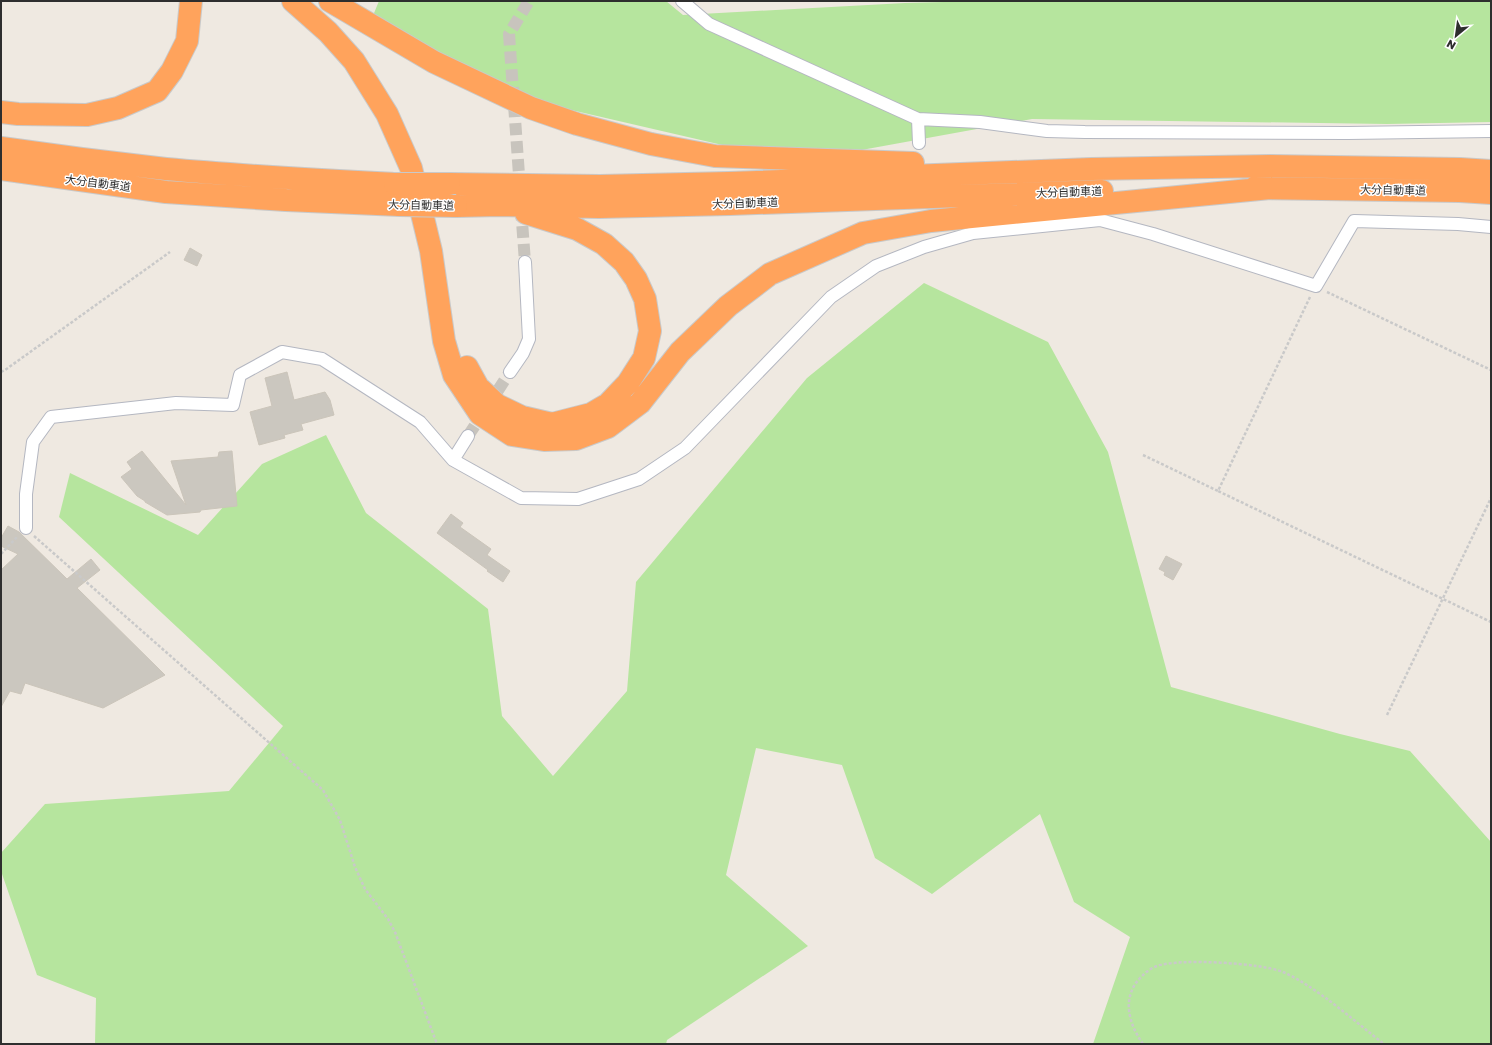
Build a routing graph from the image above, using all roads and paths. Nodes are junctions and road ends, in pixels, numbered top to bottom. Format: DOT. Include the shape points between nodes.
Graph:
graph roads {
  1 [pos="191,1"];
  2 [pos="293,1"];
  3 [pos="316,1"];
  4 [pos="330,1"];
  5 [pos="682,1"];
  6 [pos="1,112"];
  7 [pos="918,119"];
  8 [pos="1491,131"];
  9 [pos="919,143"];
  10 [pos="1,148"];
  11 [pos="1092,169"];
  12 [pos="1,170"];
  13 [pos="1491,171"];
  14 [pos="1270,188"];
  15 [pos="1491,193"];
  16 [pos="500,205"];
  17 [pos="1491,227"];
  18 [pos="923,234"];
  19 [pos="924,247"];
  20 [pos="170,252"];
  21 [pos="525,262"];
  22 [pos="1316,286"];
  23 [pos="1491,370"];
  24 [pos="1,372"];
  25 [pos="510,372"];
  26 [pos="468,436"];
  27 [pos="1143,455"];
  28 [pos="453,460"];
  29 [pos="1218,491"];
  30 [pos="1491,498"];
  31 [pos="26,528"];
  32 [pos="1,554"];
  33 [pos="1443,599"];
  34 [pos="1491,622"];
  35 [pos="1387,715"];
  36 [pos="437,1044"];
  37 [pos="1143,1044"];
  38 [pos="1384,1044"];
  1 -- 6 [label="highway" via="187,41 172,71 157,91 118,108 88,115"];
  2 -- 14 [label="highway" via="328,32 354,61 387,114 410,168 431,251 444,341 454,375 480,414 512,435 544,440 576,439 608,426 640,403 680,352 728,306 770,274 863,233 931,221"];
  3 -- 16 [label="highway" via="358,47 398,109 415,143 447,285 451,320 465,363 478,387 497,405 537,421 552,424 590,414 608,404 628,383 644,358 650,331 645,299 624,262 604,244 577,229"];
  4 -- 11 [label="highway" via="434,62 531,108 577,124 651,144 715,156"];
  5 -- 7 [label="street" via="709,24"];
  7 -- 8 [label="street" via="1085,132"];
  7 -- 9 [label="street"];
  10 -- 11 [label="highway, 大分自動車道, bridge" via="166,169 395,184 600,186"];
  11 -- 13 [label="highway, 大分自動車道" via="1270,166"];
  12 -- 16 [label="highway, 大分自動車道, bridge" via="166,192 400,205"];
  14 -- 15 [label="highway, 大分自動車道" via="1460,190"];
  14 -- 16 [label="highway, 大分自動車道" via="1093,191 614,207"];
  17 -- 22 [label="street" via="1354,221"];
  18 -- 19 [label="street"];
  19 -- 22 [label="street" via="973,233 1100,220 1153,234"];
  19 -- 28 [label="street" via="876,266 831,297 685,448 639,479 578,500 521,498"];
  20 -- 24 [label="path"];
  21 -- 25 [label="street" via="529,338"];
  22 -- 23 [label="path"];
  22 -- 29 [label="path"];
  26 -- 28 [label="street"];
  27 -- 29 [label="path"];
  28 -- 31 [label="street" via="420,422 322,359 282,352 240,376 232,405 176,403 52,417 33,442 26,494"];
  29 -- 33 [label="path"];
  30 -- 33 [label="path"];
  31 -- 32 [label="path"];
  31 -- 36 [label="path" via="323,790 340,820 365,889 395,932"];
  33 -- 34 [label="path"];
  33 -- 35 [label="path"];
  37 -- 38 [label="path" via="1136,1034 1128,1011 1132,990 1136,981 1145,973 1155,966 1171,962 1233,963 1282,972 1330,1002"];
}
